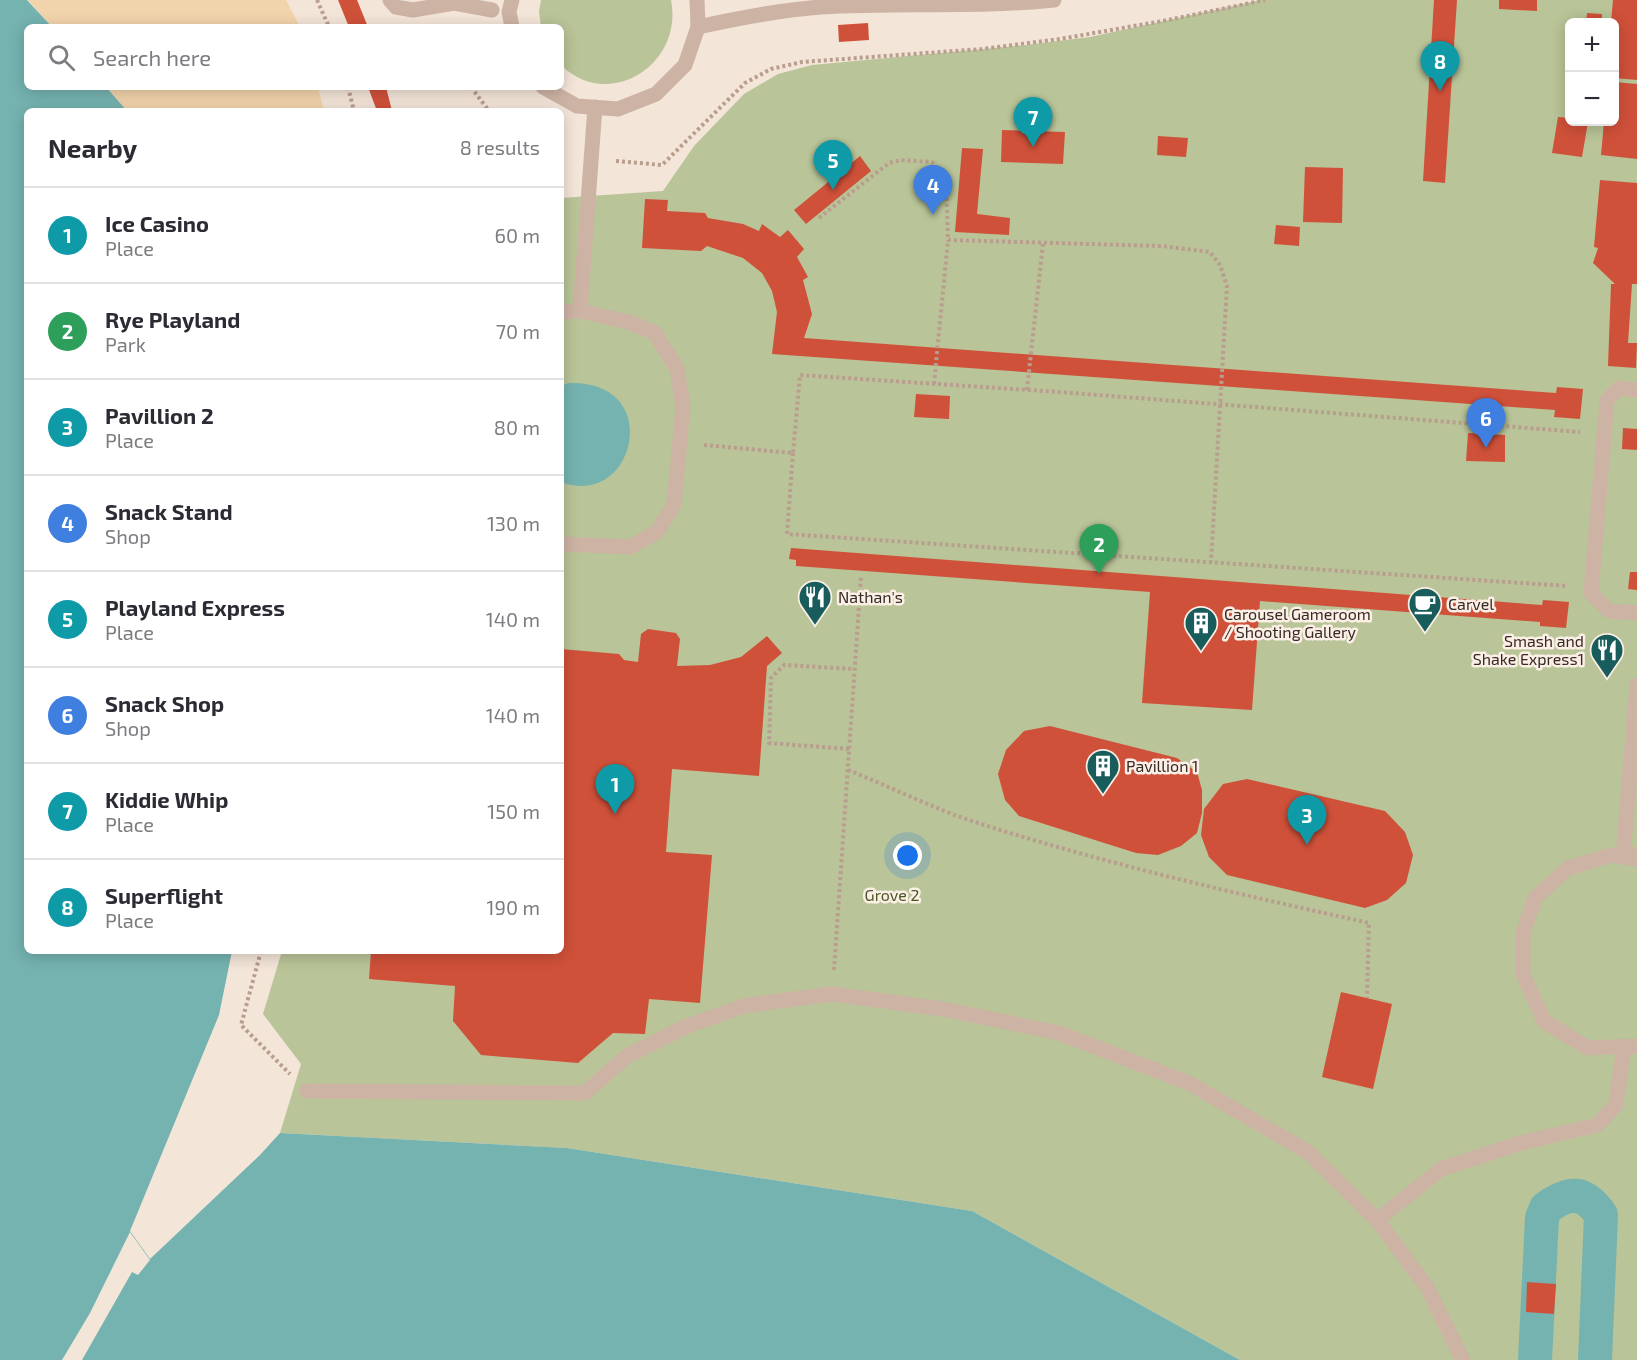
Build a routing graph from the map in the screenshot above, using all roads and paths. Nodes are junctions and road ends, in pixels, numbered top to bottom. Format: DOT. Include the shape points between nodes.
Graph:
graph roads {
  1 [pos="317,0"];
  2 [pos="390,0"];
  3 [pos="697,0"];
  4 [pos="1054,0"];
  5 [pos="1265,0"];
  6 [pos="452,1"];
  7 [pos="492,5"];
  8 [pos="511,13"];
  9 [pos="328,24"];
  10 [pos="698,27"];
  11 [pos="349,90"];
  12 [pos="473,90"];
  13 [pos="548,90"];
  14 [pos="595,107"];
  15 [pos="353,108"];
  16 [pos="487,108"];
  17 [pos="606,160"];
  18 [pos="819,218"];
  19 [pos="948,240"];
  20 [pos="1043,243"];
  21 [pos="580,311"];
  22 [pos="564,312"];
  23 [pos="934,384"];
  24 [pos="1027,390"];
  25 [pos="1637,390"];
  26 [pos="1221,405"];
  27 [pos="1605,434"];
  28 [pos="680,442"];
  29 [pos="793,453"];
  30 [pos="564,544"];
  31 [pos="1211,562"];
  32 [pos="861,577"];
  33 [pos="1592,587"];
  34 [pos="1637,613"];
  35 [pos="854,669"];
  36 [pos="1637,685"];
  37 [pos="849,749"];
  38 [pos="848,770"];
  39 [pos="1632,855"];
  40 [pos="260,954"];
  41 [pos="832,994"];
  42 [pos="1367,998"];
  43 [pos="1630,1046"];
  44 [pos="307,1091"];
  45 [pos="1377,1220"];
  46 [pos="1463,1360"];
  1 -- 9 [label="path"];
  2 -- 6 [label="street" via="396,8 413,10"];
  3 -- 10 [label="street"];
  4 -- 10 [label="street" via="1010,5 822,7 757,14"];
  5 -- 17 [label="path" via="1060,39 982,49 802,62 771,69 745,83 662,165"];
  6 -- 7 [label="street"];
  7 -- 8 [label="street"];
  10 -- 14 [label="street" via="685,65 656,94 618,109"];
  11 -- 15 [label="path"];
  12 -- 16 [label="path"];
  13 -- 14 [label="street" via="577,106"];
  14 -- 21 [label="street"];
  18 -- 19 [label="path" via="889,163 932,162 946,177"];
  19 -- 20 [label="path"];
  19 -- 23 [label="path"];
  20 -- 24 [label="path"];
  20 -- 26 [label="path" via="1161,246 1210,252 1220,265 1227,286"];
  21 -- 22 [label="street"];
  21 -- 28 [label="street" via="656,333 677,369 683,407"];
  23 -- 24 [label="path"];
  23 -- 29 [label="path" via="800,375"];
  24 -- 26 [label="path"];
  25 -- 27 [label="street" via="1619,388 1607,400"];
  26 -- 27 [label="path"];
  26 -- 31 [label="path"];
  27 -- 33 [label="street"];
  28 -- 29 [label="path"];
  28 -- 30 [label="street" via="674,504 657,532 630,547"];
  29 -- 31 [label="path" via="787,534"];
  31 -- 33 [label="path"];
  32 -- 35 [label="path"];
  33 -- 34 [label="street" via="1591,593 1609,610"];
  35 -- 37 [label="path"];
  35 -- 37 [label="path" via="784,665 771,678 769,743"];
  36 -- 39 [label="street"];
  37 -- 38 [label="path"];
  38 -- 41 [label="path"];
  38 -- 42 [label="path" via="976,822 1226,892 1369,923"];
  39 -- 43 [label="street" via="1611,855 1568,868 1535,898 1523,933 1523,974 1544,1021 1588,1048"];
  40 -- 44 [label="path" via="241,1025"];
  41 -- 44 [label="street" via="743,1006 685,1027 627,1056 585,1093"];
  41 -- 45 [label="street" via="943,1009 1059,1033 1189,1083 1308,1152"];
  43 -- 45 [label="street" via="1616,1105 1597,1125 1521,1143 1442,1169"];
  45 -- 46 [label="street" via="1427,1287"];
}
